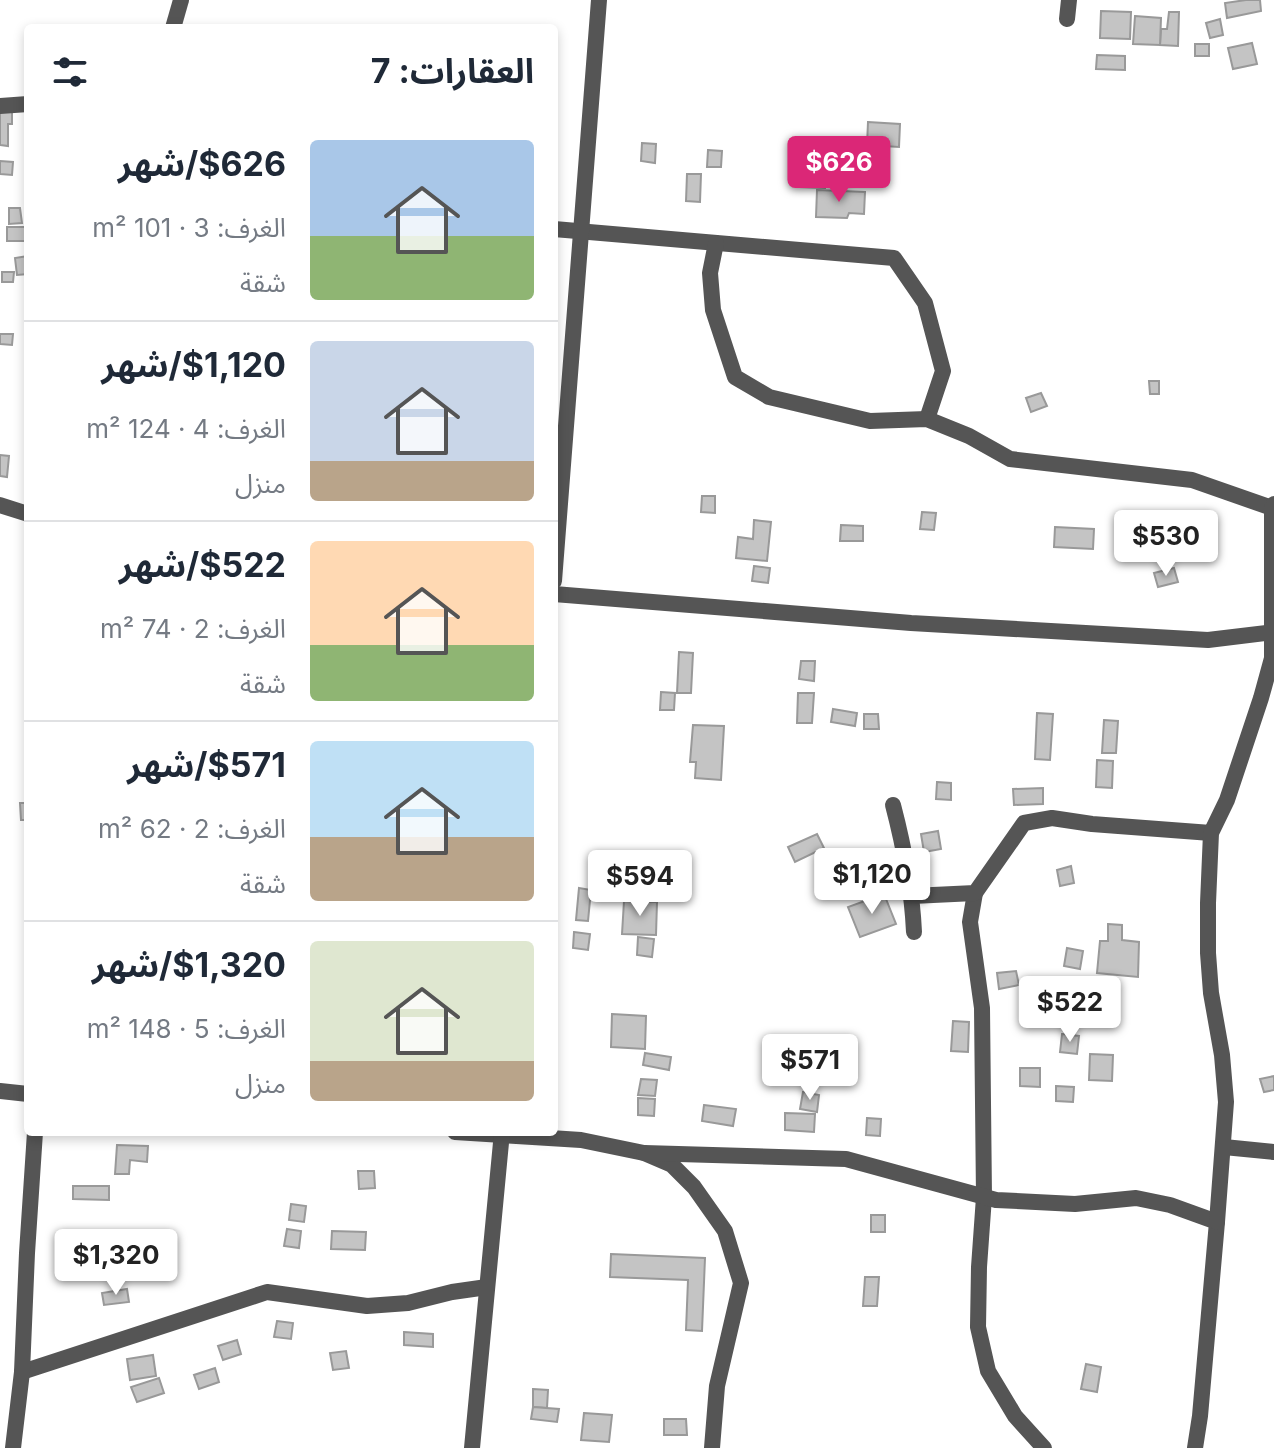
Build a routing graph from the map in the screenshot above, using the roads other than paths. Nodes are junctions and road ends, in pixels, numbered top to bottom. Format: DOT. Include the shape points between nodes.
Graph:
graph roads {
  1 [pos="181,0"];
  2 [pos="599,0"];
  3 [pos="1069,0"];
  4 [pos="1067,19"];
  5 [pos="174,24"];
  6 [pos="24,104"];
  7 [pos="0,106"];
  8 [pos="558,229"];
  9 [pos="581,232"];
  10 [pos="716,243"];
  11 [pos="927,419"];
  12 [pos="0,505"];
  13 [pos="1273,506"];
  14 [pos="24,513"];
  15 [pos="558,529"];
  16 [pos="558,594"];
  17 [pos="1273,632"];
  18 [pos="893,805"];
  19 [pos="1211,833"];
  20 [pos="975,893"];
  21 [pos="912,896"];
  22 [pos="914,932"];
  23 [pos="0,1091"];
  24 [pos="24,1094"];
  25 [pos="35,1136"];
  26 [pos="502,1136"];
  27 [pos="528,1136"];
  28 [pos="1224,1147"];
  29 [pos="1274,1152"];
  30 [pos="644,1153"];
  31 [pos="984,1197"];
  32 [pos="1217,1222"];
  33 [pos="487,1287"];
  34 [pos="22,1372"];
  35 [pos="13,1448"];
  36 [pos="472,1448"];
  37 [pos="712,1448"];
  38 [pos="1044,1448"];
  39 [pos="1195,1448"];
  1 -- 5 [label="street"];
  2 -- 9 [label="street"];
  3 -- 4 [label="street"];
  6 -- 7 [label="street"];
  8 -- 9 [label="street"];
  9 -- 10 [label="street"];
  9 -- 15 [label="street"];
  10 -- 11 [label="street" via="710,273 713,310 735,377 769,397 870,421"];
  10 -- 11 [label="street" via="894,258 925,303 943,371"];
  11 -- 13 [label="street" via="1010,459 1192,480"];
  12 -- 14 [label="street"];
  13 -- 17 [label="street"];
  16 -- 17 [label="street" via="1193,640"];
  17 -- 19 [label="street" via="1261,698"];
  18 -- 21 [label="street"];
  19 -- 20 [label="street" via="1052,818 1024,823"];
  19 -- 28 [label="street" via="1208,953 1226,1102"];
  20 -- 21 [label="street"];
  20 -- 31 [label="street" via="970,922 982,1008"];
  21 -- 22 [label="street"];
  23 -- 24 [label="street"];
  25 -- 34 [label="street"];
  26 -- 33 [label="street"];
  27 -- 30 [label="street"];
  28 -- 29 [label="street"];
  28 -- 32 [label="street"];
  30 -- 31 [label="street" via="846,1159"];
  30 -- 37 [label="street" via="672,1165 694,1187 725,1231 741,1283 717,1386"];
  31 -- 32 [label="street" via="1075,1204 1136,1198"];
  31 -- 38 [label="street" via="978,1327 988,1371 1015,1416"];
  32 -- 39 [label="street"];
  33 -- 34 [label="street" via="367,1306 267,1292"];
  33 -- 36 [label="street"];
  34 -- 35 [label="street"];
}
